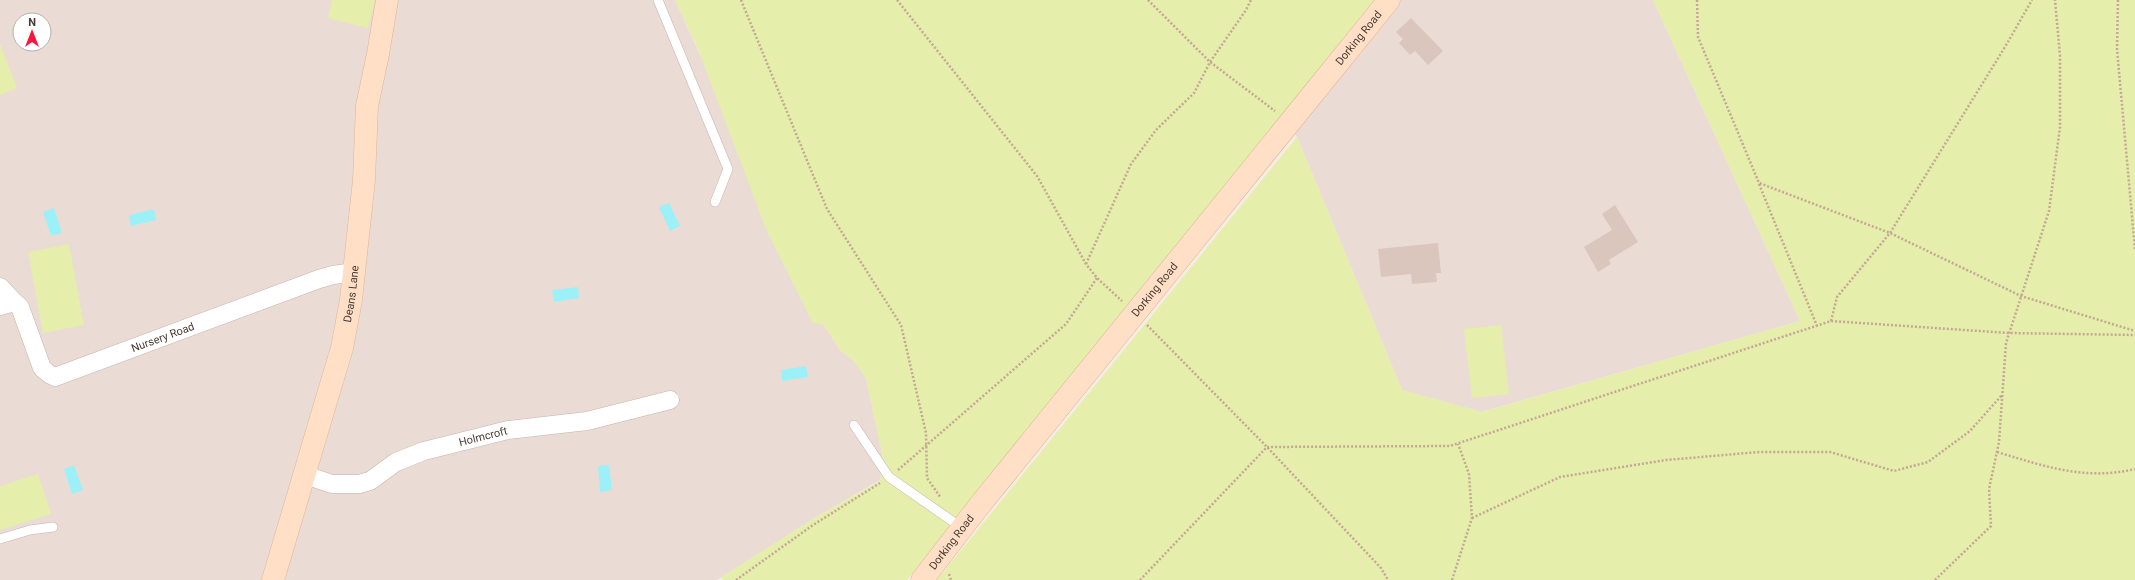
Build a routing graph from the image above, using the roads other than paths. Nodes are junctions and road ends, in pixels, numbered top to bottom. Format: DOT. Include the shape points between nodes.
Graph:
graph roads {
  1 [pos="387,0"];
  2 [pos="658,0"];
  3 [pos="1389,0"];
  4 [pos="716,202"];
  5 [pos="355,272"];
  6 [pos="0,287"];
  7 [pos="7,304"];
  8 [pos="670,400"];
  9 [pos="854,426"];
  10 [pos="304,476"];
  11 [pos="53,527"];
  12 [pos="962,528"];
  13 [pos="0,539"];
  14 [pos="273,580"];
  15 [pos="922,580"];
  1 -- 5 [label="main road, Deans Lane" via="367,106 364,180"];
  2 -- 4 [label="lane" via="728,169"];
  3 -- 12 [label="main road, Dorking Road"];
  5 -- 7 [label="street, Nursery Road" via="334,274 319,279 56,377 42,368 20,307"];
  5 -- 10 [label="main road, Deans Lane" via="342,348"];
  6 -- 7 [label="street, Nursery Road"];
  8 -- 10 [label="street, Holmcroft" via="587,421 508,430 424,451 396,462 370,481 359,484 332,484"];
  9 -- 12 [label="lane" via="889,478"];
  10 -- 14 [label="main road, Deans Lane"];
  11 -- 13 [label="lane" via="30,530"];
  12 -- 15 [label="main road, Dorking Road"];
}
